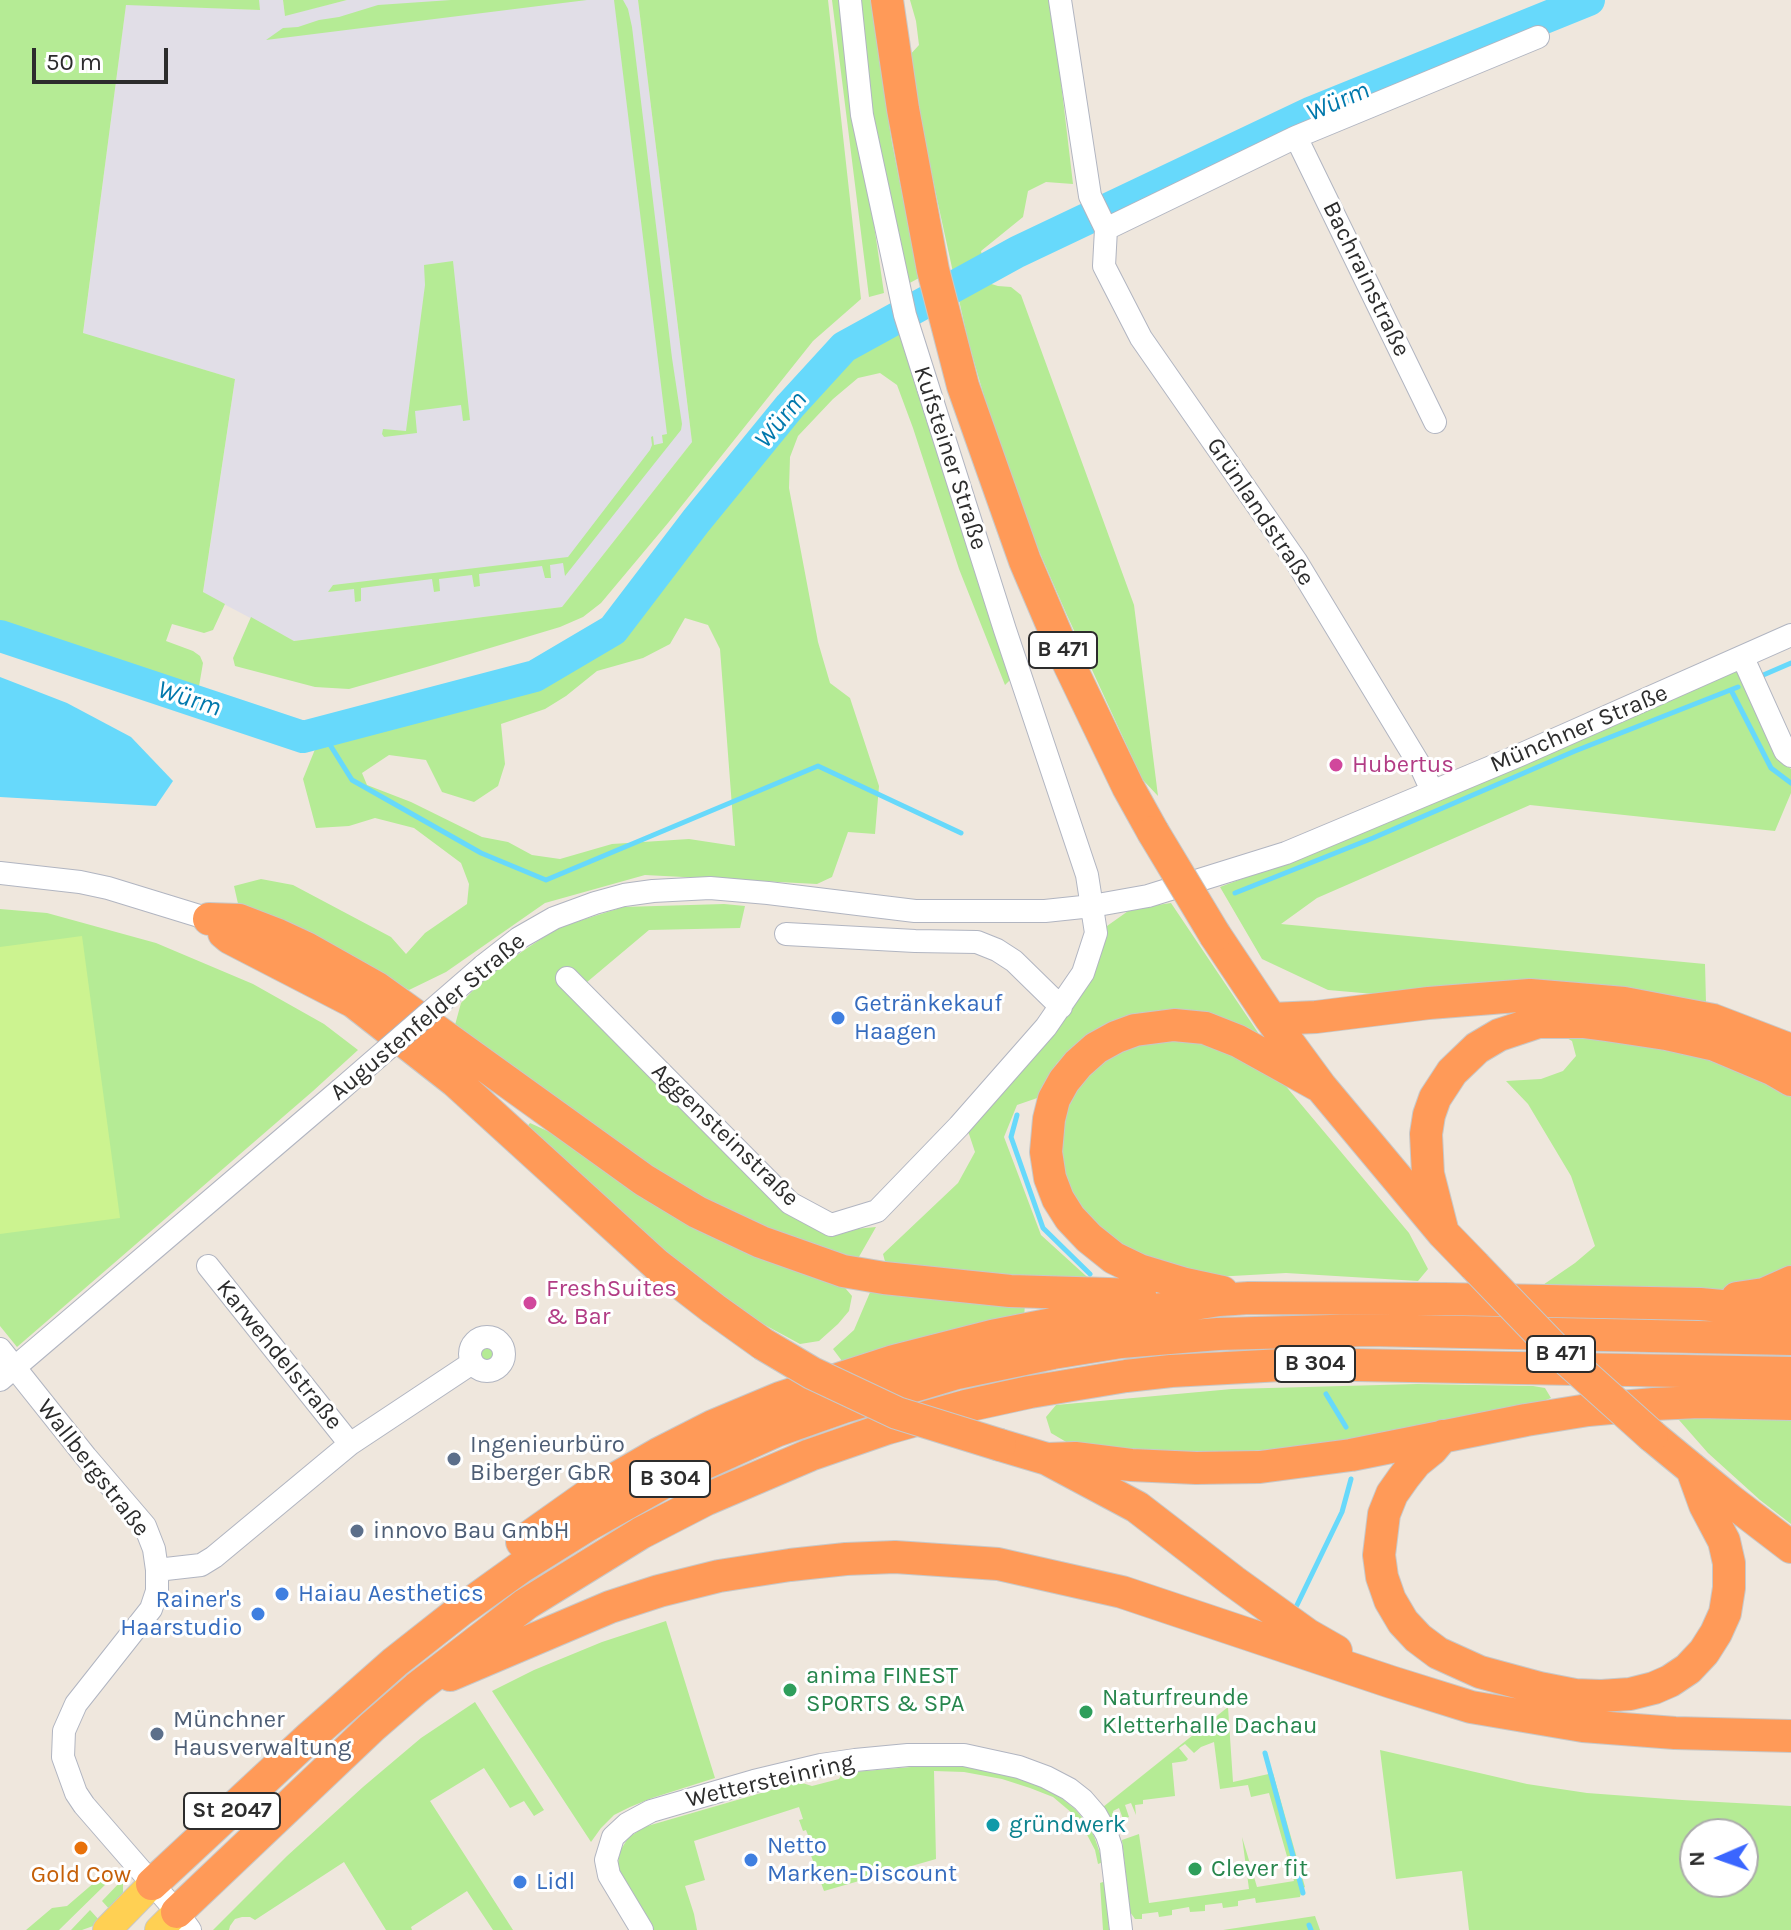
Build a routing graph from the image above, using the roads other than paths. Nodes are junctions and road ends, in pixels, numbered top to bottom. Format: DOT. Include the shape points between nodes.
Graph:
graph roads {
  1 [pos="850,0"];
  2 [pos="887,0"];
  3 [pos="1060,0"];
  4 [pos="1538,37"];
  5 [pos="1296,137"];
  6 [pos="1106,229"];
  7 [pos="1435,422"];
  8 [pos="1791,635"];
  9 [pos="1743,658"];
  10 [pos="1791,756"];
  11 [pos="1432,791"];
  12 [pos="0,873"];
  13 [pos="1092,906"];
  14 [pos="209,919"];
  15 [pos="786,934"];
  16 [pos="567,978"];
  17 [pos="1061,1007"];
  18 [pos="1271,1019"];
  19 [pos="1791,1050"];
  20 [pos="1791,1080"];
  21 [pos="1321,1087"];
  22 [pos="1443,1233"];
  23 [pos="208,1266"];
  24 [pos="1791,1282"];
  25 [pos="1234,1299"];
  26 [pos="1700,1304"];
  27 [pos="1791,1311"];
  28 [pos="1791,1339"];
  29 [pos="0,1349"];
  30 [pos="472,1363"];
  31 [pos="1791,1373"];
  32 [pos="7,1374"];
  33 [pos="1791,1404"];
  34 [pos="1443,1436"];
  35 [pos="350,1444"];
  36 [pos="1047,1459"];
  37 [pos="1692,1469"];
  38 [pos="1791,1547"];
  39 [pos="157,1570"];
  40 [pos="414,1646"];
  41 [pos="1391,1682"];
  42 [pos="417,1688"];
  43 [pos="324,1725"];
  44 [pos="1791,1736"];
  45 [pos="344,1754"];
  46 [pos="152,1884"];
  47 [pos="175,1924"];
  48 [pos="107,1930"];
  49 [pos="642,1930"];
  50 [pos="1121,1930"];
  1 -- 13 [label="street, Kufsteiner Straße" via="862,115 905,315 1087,875"];
  2 -- 18 [label="highway, B 471, bridge" via="936,285 963,386 1025,561 1128,787"];
  3 -- 6 [label="street, Grünlandstraße" via="1090,196"];
  4 -- 5 [label="street"];
  5 -- 6 [label="street"];
  5 -- 7 [label="street, Bachrainstraße"];
  6 -- 11 [label="street, Grünlandstraße" via="1104,266 1141,338 1296,561"];
  8 -- 9 [label="street, Münchner Straße"];
  9 -- 10 [label="street"];
  9 -- 11 [label="street, Münchner Straße"];
  11 -- 13 [label="street, Münchner Straße" via="1286,853 1148,896"];
  12 -- 14 [label="street" via="108,888"];
  13 -- 17 [label="street, Aggensteinstraße" via="1096,933 1083,973"];
  13 -- 32 [label="street, Augustenfelder Straße, bridge" via="915,911 710,888 624,895 554,918 483,966"];
  14 -- 25 [label="highway" via="239,920 278,935 377,988 644,1180 761,1242 843,1271 884,1278 1010,1291"];
  14 -- 36 [label="highway, bridge" via="230,938 354,1002 455,1081 657,1265 763,1344 897,1413"];
  15 -- 17 [label="street" via="977,942 1014,961"];
  16 -- 17 [label="street, Aggensteinstraße" via="790,1203 831,1225 877,1211"];
  18 -- 19 [label="highway" via="1530,995 1624,1003 1713,1020"];
  18 -- 21 [label="highway, B 471"];
  20 -- 22 [label="highway" via="1715,1045 1666,1034 1583,1022 1538,1022 1499,1035 1452,1072 1429,1115 1428,1174"];
  21 -- 22 [label="highway, B 471"];
  21 -- 25 [label="highway" via="1238,1041 1205,1028 1174,1025 1135,1030 1096,1048 1054,1099 1046,1152 1050,1178 1070,1218 1114,1258"];
  22 -- 37 [label="highway, B 471, bridge" via="1554,1348"];
  23 -- 35 [label="street, Karwendelstraße"];
  24 -- 26 [label="highway" via="1764,1294"];
  25 -- 26 [label="highway"];
  25 -- 40 [label="highway" via="1083,1318 992,1336 837,1379 713,1426 594,1491 542,1528 453,1594"];
  26 -- 27 [label="highway"];
  28 -- 40 [label="highway, B 304" via="1251,1332 1121,1342 986,1367 801,1422 682,1473 554,1545"];
  29 -- 32 [label="street, Wallbergstraße"];
  30 -- 35 [label="street, Karwendelstraße"];
  31 -- 42 [label="highway, B 304" via="1301,1364 1126,1376 993,1400 810,1455 684,1511 526,1604"];
  32 -- 39 [label="street, Wallbergstraße" via="145,1526"];
  33 -- 34 [label="highway" via="1628,1406"];
  34 -- 36 [label="highway" via="1260,1467"];
  34 -- 37 [label="highway" via="1404,1477 1384,1514 1379,1555 1390,1600 1403,1622 1438,1653 1480,1672 1575,1695 1654,1688 1688,1669 1716,1633 1725,1613 1729,1563"];
  35 -- 39 [label="street, Karwendelstraße" via="214,1557 201,1565"];
  36 -- 41 [label="highway" via="1137,1507 1308,1635"];
  37 -- 38 [label="highway, B 471"];
  39 -- 46 [label="street, Wallbergstraße" via="151,1609 76,1704 64,1731 63,1757 84,1805"];
  40 -- 43 [label="highway, B 304"];
  41 -- 42 [label="highway" via="1122,1592 998,1564 895,1557 790,1565 659,1591"];
  41 -- 44 [label="highway" via="1471,1707 1583,1726"];
  42 -- 45 [label="highway, B 304"];
  43 -- 46 [label="highway, St 2047"];
  45 -- 47 [label="highway, St 2047"];
  46 -- 47 [label="street, Wallbergstraße"];
  46 -- 48 [label="main road, St 2047"];
  49 -- 50 [label="street, Wettersteinring" via="609,1875 606,1860 613,1837 639,1817 821,1765 964,1755 1046,1777 1083,1800 1111,1847"];
}
